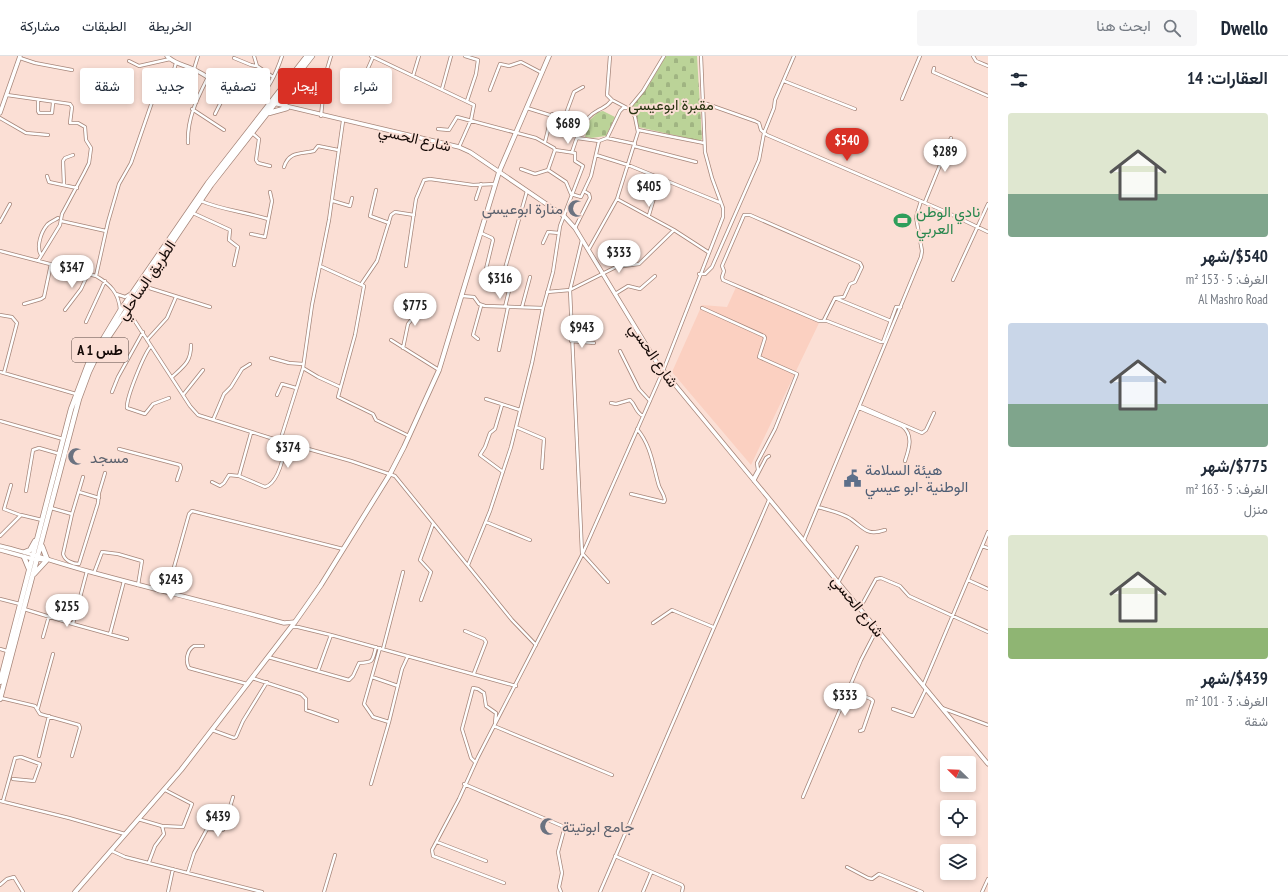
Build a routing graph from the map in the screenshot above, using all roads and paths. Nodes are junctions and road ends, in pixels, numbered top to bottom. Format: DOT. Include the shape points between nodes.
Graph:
graph roads {
  1 [pos="198,56"];
  2 [pos="254,56"];
  3 [pos="282,56"];
  4 [pos="307,56"];
  5 [pos="312,56"];
  6 [pos="331,56"];
  7 [pos="419,56"];
  8 [pos="451,56"];
  9 [pos="465,56"];
  10 [pos="550,56"];
  11 [pos="610,56"];
  12 [pos="664,56"];
  13 [pos="701,56"];
  14 [pos="794,56"];
  15 [pos="920,56"];
  16 [pos="973,56"];
  17 [pos="20,57"];
  18 [pos="372,57"];
  19 [pos="168,58"];
  20 [pos="234,58"];
  21 [pos="129,61"];
  22 [pos="176,63"];
  23 [pos="257,66"];
  24 [pos="988,66"];
  25 [pos="191,68"];
  26 [pos="194,68"];
  27 [pos="303,68"];
  28 [pos="368,68"];
  29 [pos="934,68"];
  30 [pos="72,70"];
  31 [pos="543,73"];
  32 [pos="413,76"];
  33 [pos="273,77"];
  34 [pos="784,80"];
  35 [pos="206,81"];
  36 [pos="270,81"];
  37 [pos="583,87"];
  38 [pos="442,89"];
  39 [pos="490,90"];
  40 [pos="7,95"];
  41 [pos="988,96"];
  42 [pos="902,99"];
  43 [pos="38,100"];
  44 [pos="612,100"];
  45 [pos="278,101"];
  46 [pos="467,101"];
  47 [pos="270,102"];
  48 [pos="53,103"];
  49 [pos="270,103"];
  50 [pos="704,103"];
  51 [pos="220,104"];
  52 [pos="268,104"];
  53 [pos="275,104"];
  54 [pos="285,104"];
  55 [pos="287,108"];
  56 [pos="527,108"];
  57 [pos="629,108"];
  58 [pos="192,109"];
  59 [pos="855,109"];
  60 [pos="0,113"];
  61 [pos="215,114"];
  62 [pos="268,114"];
  63 [pos="552,114"];
  64 [pos="321,116"];
  65 [pos="0,118"];
  66 [pos="565,119"];
  67 [pos="471,120"];
  68 [pos="343,121"];
  69 [pos="582,124"];
  70 [pos="438,129"];
  71 [pos="548,129"];
  72 [pos="224,130"];
  73 [pos="638,130"];
  74 [pos="252,133"];
  75 [pos="764,133"];
  76 [pos="516,134"];
  77 [pos="48,135"];
  78 [pos="577,138"];
  79 [pos="607,138"];
  80 [pos="951,138"];
  81 [pos="599,141"];
  82 [pos="545,142"];
  83 [pos="188,143"];
  84 [pos="704,143"];
  85 [pos="635,145"];
  86 [pos="459,148"];
  87 [pos="338,150"];
  88 [pos="555,150"];
  89 [pos="572,152"];
  90 [pos="74,155"];
  91 [pos="596,155"];
  92 [pos="696,162"];
  93 [pos="628,165"];
  94 [pos="270,166"];
  95 [pos="284,167"];
  96 [pos="521,169"];
  97 [pos="548,170"];
  98 [pos="499,172"];
  99 [pos="47,176"];
  100 [pos="660,178"];
  101 [pos="481,184"];
  102 [pos="495,184"];
  103 [pos="64,185"];
  104 [pos="77,188"];
  105 [pos="376,190"];
  106 [pos="527,191"];
  107 [pos="584,191"];
  108 [pos="270,192"];
  109 [pos="571,194"];
  110 [pos="352,198"];
  111 [pos="476,199"];
  112 [pos="617,200"];
  113 [pos="921,200"];
  114 [pos="200,201"];
  115 [pos="332,201"];
  116 [pos="925,202"];
  117 [pos="721,203"];
  118 [pos="10,204"];
  119 [pos="988,204"];
  120 [pos="192,212"];
  121 [pos="414,215"];
  122 [pos="649,215"];
  123 [pos="564,216"];
  124 [pos="58,218"];
  125 [pos="268,219"];
  126 [pos="61,221"];
  127 [pos="0,222"];
  128 [pos="388,223"];
  129 [pos="978,227"];
  130 [pos="575,228"];
  131 [pos="674,230"];
  132 [pos="106,231"];
  133 [pos="988,232"];
  134 [pos="481,233"];
  135 [pos="559,233"];
  136 [pos="251,234"];
  137 [pos="583,240"];
  138 [pos="543,243"];
  139 [pos="589,249"];
  140 [pos="0,251"];
  141 [pos="708,252"];
  142 [pos="41,255"];
  143 [pos="38,261"];
  144 [pos="51,264"];
  145 [pos="234,265"];
  146 [pos="320,266"];
  147 [pos="406,266"];
  148 [pos="486,269"];
  149 [pos="514,270"];
  150 [pos="88,274"];
  151 [pos="700,274"];
  152 [pos="603,275"];
  153 [pos="96,276"];
  154 [pos="655,276"];
  155 [pos="530,277"];
  156 [pos="502,279"];
  157 [pos="953,280"];
  158 [pos="105,281"];
  159 [pos="362,284"];
  160 [pos="142,286"];
  161 [pos="570,290"];
  162 [pos="547,292"];
  163 [pos="133,293"];
  164 [pos="116,294"];
  165 [pos="614,294"];
  166 [pos="462,296"];
  167 [pos="176,297"];
  168 [pos="835,298"];
  169 [pos="24,304"];
  170 [pos="411,304"];
  171 [pos="481,306"];
  172 [pos="210,307"];
  173 [pos="506,307"];
  174 [pos="522,307"];
  175 [pos="901,307"];
  176 [pos="543,308"];
  177 [pos="702,308"];
  178 [pos="127,309"];
  179 [pos="65,310"];
  180 [pos="120,311"];
  181 [pos="0,315"];
  182 [pos="824,320"];
  183 [pos="891,321"];
  184 [pos="86,322"];
  185 [pos="143,332"];
  186 [pos="478,339"];
  187 [pos="148,340"];
  188 [pos="391,340"];
  189 [pos="571,341"];
  190 [pos="594,342"];
  191 [pos="191,345"];
  192 [pos="151,346"];
  193 [pos="404,348"];
  194 [pos="499,350"];
  195 [pos="620,352"];
  196 [pos="271,358"];
  197 [pos="250,364"];
  198 [pos="303,364"];
  199 [pos="303,368"];
  200 [pos="203,370"];
  201 [pos="439,370"];
  202 [pos="663,371"];
  203 [pos="0,372"];
  204 [pos="4,373"];
  205 [pos="172,377"];
  206 [pos="340,387"];
  207 [pos="296,388"];
  208 [pos="112,392"];
  209 [pos="76,394"];
  210 [pos="183,395"];
  211 [pos="276,395"];
  212 [pos="169,398"];
  213 [pos="486,399"];
  214 [pos="650,401"];
  215 [pos="611,403"];
  216 [pos="502,405"];
  217 [pos="859,407"];
  218 [pos="520,410"];
  219 [pos="934,413"];
  220 [pos="643,416"];
  221 [pos="212,420"];
  222 [pos="0,421"];
  223 [pos="516,427"];
  224 [pos="637,429"];
  225 [pos="251,432"];
  226 [pos="408,436"];
  227 [pos="63,439"];
  228 [pos="280,441"];
  229 [pos="286,443"];
  230 [pos="119,449"];
  231 [pos="60,454"];
  232 [pos="769,456"];
  233 [pos="905,461"];
  234 [pos="542,468"];
  235 [pos="503,472"];
  236 [pos="104,473"];
  237 [pos="390,474"];
  238 [pos="239,476"];
  239 [pos="83,477"];
  240 [pos="177,480"];
  241 [pos="753,481"];
  242 [pos="212,482"];
  243 [pos="11,485"];
  244 [pos="26,491"];
  245 [pos="79,492"];
  246 [pos="631,494"];
  247 [pos="99,498"];
  248 [pos="769,500"];
  249 [pos="818,507"];
  250 [pos="52,508"];
  251 [pos="72,514"];
  252 [pos="21,515"];
  253 [pos="42,520"];
  254 [pos="486,522"];
  255 [pos="433,524"];
  256 [pos="885,530"];
  257 [pos="988,532"];
  258 [pos="0,536"];
  259 [pos="38,537"];
  260 [pos="530,540"];
  261 [pos="804,540"];
  262 [pos="42,544"];
  263 [pos="0,546"];
  264 [pos="982,546"];
  265 [pos="857,547"];
  266 [pos="988,548"];
  267 [pos="0,550"];
  268 [pos="343,550"];
  269 [pos="24,554"];
  270 [pos="582,555"];
  271 [pos="36,557"];
  272 [pos="47,560"];
  273 [pos="468,565"];
  274 [pos="30,570"];
  275 [pos="87,571"];
  276 [pos="403,572"];
  277 [pos="94,573"];
  278 [pos="33,575"];
  279 [pos="968,580"];
  280 [pos="124,581"];
  281 [pos="608,582"];
  282 [pos="838,583"];
  283 [pos="138,585"];
  284 [pos="988,588"];
  285 [pos="167,592"];
  286 [pos="0,599"];
  287 [pos="421,600"];
  288 [pos="20,604"];
  289 [pos="860,608"];
  290 [pos="24,609"];
  291 [pos="49,616"];
  292 [pos="953,617"];
  293 [pos="295,622"];
  294 [pos="284,623"];
  295 [pos="73,624"];
  296 [pos="653,624"];
  297 [pos="291,627"];
  298 [pos="713,627"];
  299 [pos="877,629"];
  300 [pos="465,631"];
  301 [pos="988,632"];
  302 [pos="110,634"];
  303 [pos="286,634"];
  304 [pos="331,635"];
  305 [pos="43,637"];
  306 [pos="127,639"];
  307 [pos="536,645"];
  308 [pos="203,646"];
  309 [pos="378,648"];
  310 [pos="0,649"];
  311 [pos="384,650"];
  312 [pos="8,651"];
  313 [pos="53,654"];
  314 [pos="408,656"];
  315 [pos="268,657"];
  316 [pos="318,672"];
  317 [pos="474,673"];
  318 [pos="372,677"];
  319 [pos="252,678"];
  320 [pos="0,682"];
  321 [pos="267,682"];
  322 [pos="247,684"];
  323 [pos="398,686"];
  324 [pos="516,686"];
  325 [pos="924,688"];
  326 [pos="849,690"];
  327 [pos="0,698"];
  328 [pos="38,708"];
  329 [pos="941,708"];
  330 [pos="893,709"];
  331 [pos="49,716"];
  332 [pos="337,720"];
  333 [pos="389,722"];
  334 [pos="494,725"];
  335 [pos="988,725"];
  336 [pos="212,730"];
  337 [pos="860,731"];
  338 [pos="38,756"];
  339 [pos="72,756"];
  340 [pos="475,762"];
  341 [pos="988,764"];
  342 [pos="612,775"];
  343 [pos="13,779"];
  344 [pos="371,784"];
  345 [pos="464,784"];
  346 [pos="165,790"];
  347 [pos="233,797"];
  348 [pos="804,797"];
  349 [pos="2,801"];
  350 [pos="138,819"];
  351 [pos="162,826"];
  352 [pos="125,834"];
  353 [pos="437,842"];
  354 [pos="112,851"];
  355 [pos="335,855"];
  356 [pos="615,856"];
  357 [pos="486,861"];
  358 [pos="148,862"];
  359 [pos="847,867"];
  360 [pos="173,869"];
  361 [pos="188,872"];
  362 [pos="652,873"];
  363 [pos="988,879"];
  364 [pos="504,884"];
  365 [pos="0,885"];
  366 [pos="23,892"];
  367 [pos="75,892"];
  368 [pos="168,892"];
  369 [pos="262,892"];
  370 [pos="324,892"];
  371 [pos="561,892"];
  372 [pos="600,892"];
  373 [pos="643,892"];
  374 [pos="682,892"];
  375 [pos="922,892"];
  376 [pos="982,892"];
  1 -- 26 [label="street"];
  2 -- 23 [label="street"];
  3 -- 33 [label="street"];
  4 -- 47 [label="highway, الطريق الساحلي / A 1 طس"];
  5 -- 27 [label="highway, الطريق الساحلي / A 1 طس"];
  6 -- 64 [label="street" via="325,76"];
  7 -- 32 [label="street"];
  8 -- 38 [label="street"];
  9 -- 46 [label="street" via="478,60"];
  10 -- 31 [label="main road"];
  11 -- 44 [label="street" via="607,95"];
  12 -- 57 [label="street"];
  13 -- 50 [label="street"];
  14 -- 34 [label="street"];
  15 -- 42 [label="street"];
  16 -- 24 [label="street" via="976,61"];
  17 -- 30 [label="street" via="35,63"];
  17 -- 40 [label="street"];
  18 -- 28 [label="street"];
  18 -- 32 [label="street"];
  19 -- 21 [label="street" via="139,66"];
  19 -- 22 [label="street, شارع الحسي"];
  20 -- 23 [label="street"];
  22 -- 25 [label="street, شارع الحسي"];
  22 -- 132 [label="street" via="164,92 152,103 131,163 120,184"];
  23 -- 33 [label="street"];
  29 -- 41 [label="street" via="933,72"];
  31 -- 39 [label="street" via="521,62 509,66 500,64"];
  31 -- 56 [label="main road"];
  32 -- 38 [label="street"];
  33 -- 36 [label="street"];
  34 -- 59 [label="street"];
  34 -- 75 [label="street"];
  35 -- 58 [label="street"];
  37 -- 66 [label="street" via="574,92"];
  38 -- 46 [label="street"];
  40 -- 43 [label="street"];
  40 -- 60 [label="street"];
  43 -- 48 [label="street"];
  43 -- 48 [label="street" via="39,113 52,113"];
  44 -- 57 [label="street"];
  44 -- 69 [label="street"];
  45 -- 53 [label="highway, الطريق الساحلي / A 1 طس"];
  46 -- 67 [label="street" via="475,106"];
  48 -- 104 [label="street" via="72,105 70,123 86,127 86,140 91,148 90,159"];
  49 -- 53 [label="street, شارع الحسي"];
  50 -- 75 [label="street" via="759,123"];
  50 -- 84 [label="street"];
  51 -- 61 [label="street"];
  52 -- 163 [label="highway, الطريق الساحلي / A 1 طس" via="218,169"];
  53 -- 55 [label="street, شارع الحسي"];
  53 -- 62 [label="highway, الطريق الساحلي / A 1 طس"];
  54 -- 55 [label="highway"];
  55 -- 62 [label="highway"];
  55 -- 64 [label="street, شارع الحسي"];
  56 -- 63 [label="street"];
  56 -- 76 [label="main road"];
  57 -- 73 [label="street" via="635,117"];
  57 -- 79 [label="street" via="621,109"];
  58 -- 72 [label="street"];
  58 -- 83 [label="street" via="187,133"];
  62 -- 74 [label="highway, الطريق الساحلي / A 1 طس"];
  63 -- 66 [label="street"];
  63 -- 71 [label="street"];
  64 -- 68 [label="street, شارع الحسي"];
  65 -- 77 [label="street" via="26,133"];
  66 -- 69 [label="street"];
  66 -- 71 [label="street" via="562,131"];
  67 -- 70 [label="street" via="457,117 449,130"];
  67 -- 76 [label="street"];
  67 -- 86 [label="street"];
  68 -- 86 [label="street, شارع الحسي"];
  68 -- 87 [label="street"];
  69 -- 78 [label="street"];
  71 -- 82 [label="street"];
  73 -- 84 [label="street"];
  73 -- 85 [label="street"];
  74 -- 94 [label="street" via="259,139 257,162"];
  74 -- 114 [label="highway, الطريق الساحلي / A 1 طس"];
  75 -- 113 [label="street"];
  75 -- 151 [label="street" via="759,160 712,267 705,274"];
  76 -- 82 [label="street"];
  76 -- 98 [label="main road"];
  78 -- 81 [label="street"];
  78 -- 89 [label="street"];
  79 -- 81 [label="street"];
  79 -- 85 [label="street"];
  80 -- 116 [label="street"];
  81 -- 91 [label="street"];
  82 -- 88 [label="street"];
  84 -- 117 [label="street"];
  85 -- 92 [label="street"];
  85 -- 93 [label="street"];
  86 -- 98 [label="street, شارع الحسي" via="470,152"];
  87 -- 95 [label="street" via="318,146 314,151 296,153 286,161"];
  87 -- 115 [label="street"];
  88 -- 89 [label="street"];
  88 -- 97 [label="street"];
  89 -- 109 [label="street" via="575,154 575,161 583,166"];
  90 -- 103 [label="street" via="65,158 64,161"];
  91 -- 93 [label="street"];
  91 -- 107 [label="street"];
  93 -- 100 [label="street"];
  93 -- 112 [label="street"];
  96 -- 97 [label="street" via="535,174"];
  97 -- 109 [label="street" via="566,182"];
  98 -- 102 [label="main road"];
  98 -- 106 [label="street, شارع الحسي"];
  99 -- 103 [label="street" via="49,182"];
  100 -- 117 [label="street"];
  100 -- 122 [label="street"];
  101 -- 102 [label="street"];
  101 -- 111 [label="street"];
  101 -- 121 [label="street" via="426,179 416,199"];
  102 -- 134 [label="main road"];
  103 -- 104 [label="street"];
  104 -- 126 [label="street" via="62,214"];
  105 -- 128 [label="street" via="370,216"];
  106 -- 123 [label="street, شارع الحسي"];
  106 -- 156 [label="street"];
  107 -- 109 [label="street" via="581,197"];
  107 -- 130 [label="street" via="590,198"];
  108 -- 125 [label="street" via="272,201"];
  109 -- 123 [label="street"];
  110 -- 115 [label="street" via="350,206"];
  112 -- 122 [label="street"];
  112 -- 139 [label="street"];
  113 -- 116 [label="street"];
  113 -- 175 [label="street" via="916,217 921,257"];
  114 -- 120 [label="highway, الطريق الساحلي / A 1 طس"];
  114 -- 125 [label="street"];
  115 -- 146 [label="street"];
  116 -- 129 [label="street"];
  117 -- 141 [label="street" via="724,213"];
  118 -- 127 [label="street"];
  119 -- 129 [label="street"];
  120 -- 145 [label="street" via="230,230 229,240 238,247"];
  120 -- 160 [label="highway, الطريق الساحلي / A 1 طس"];
  121 -- 128 [label="street" via="395,212"];
  121 -- 147 [label="street"];
  122 -- 131 [label="street"];
  123 -- 130 [label="street, شارع الحسي"];
  123 -- 135 [label="street"];
  124 -- 142 [label="street" via="44,230 39,244"];
  125 -- 136 [label="street" via="265,237"];
  126 -- 132 [label="street"];
  126 -- 142 [label="street"];
  128 -- 159 [label="street" via="377,260"];
  129 -- 133 [label="street"];
  129 -- 157 [label="street"];
  130 -- 137 [label="street, شارع الحسي"];
  131 -- 141 [label="street"];
  131 -- 152 [label="street" via="639,264 616,267"];
  132 -- 153 [label="street"];
  134 -- 148 [label="street" via="493,240"];
  134 -- 166 [label="main road"];
  135 -- 138 [label="street" via="548,232"];
  135 -- 162 [label="street"];
  137 -- 139 [label="street, شارع الحسي"];
  137 -- 161 [label="street"];
  139 -- 152 [label="street, شارع الحسي"];
  140 -- 143 [label="street"];
  141 -- 151 [label="street"];
  142 -- 143 [label="street"];
  143 -- 144 [label="street"];
  144 -- 150 [label="street"];
  144 -- 169 [label="street" via="44,296"];
  146 -- 159 [label="street"];
  146 -- 198 [label="street"];
  149 -- 173 [label="street"];
  150 -- 153 [label="street"];
  150 -- 179 [label="street" via="81,289"];
  151 -- 202 [label="street"];
  152 -- 161 [label="street"];
  152 -- 165 [label="street, شارع الحسي"];
  153 -- 158 [label="street"];
  154 -- 165 [label="street" via="640,289 628,286"];
  155 -- 174 [label="street"];
  158 -- 164 [label="street"];
  158 -- 184 [label="street"];
  159 -- 206 [label="street" via="364,288 357,327"];
  160 -- 167 [label="street"];
  160 -- 178 [label="highway, الطريق الساحلي / A 1 طس"];
  161 -- 162 [label="street"];
  161 -- 189 [label="street"];
  162 -- 176 [label="street"];
  163 -- 164 [label="street" via="125,297"];
  163 -- 180 [label="highway, الطريق الساحلي / A 1 طس"];
  164 -- 180 [label="street"];
  165 -- 202 [label="street, شارع الحسي"];
  166 -- 171 [label="street" via="474,296"];
  166 -- 201 [label="main road"];
  167 -- 172 [label="street"];
  167 -- 187 [label="street" via="167,318"];
  168 -- 182 [label="street"];
  168 -- 182 [label="street" via="844,297 850,284 855,282 862,267 860,262 750,215 743,216 722,266 723,280 818,321"];
  168 -- 183 [label="street"];
  170 -- 193 [label="street" via="412,319 408,324"];
  171 -- 173 [label="street"];
  171 -- 186 [label="street" via="473,335"];
  173 -- 174 [label="street"];
  173 -- 194 [label="street"];
  174 -- 176 [label="street"];
  175 -- 183 [label="street" via="896,307"];
  175 -- 217 [label="street"];
  176 -- 218 [label="street"];
  177 -- 241 [label="street" via="764,336 759,357 797,374 775,429 757,463"];
  178 -- 185 [label="street"];
  178 -- 250 [label="highway, الطريق الساحلي / A 1 طس" via="99,351 86,379"];
  180 -- 209 [label="highway, الطريق الساحلي / A 1 طس" via="91,358"];
  181 -- 204 [label="street" via="12,317 17,323"];
  182 -- 183 [label="street" via="881,342"];
  185 -- 187 [label="street"];
  185 -- 208 [label="street"];
  187 -- 192 [label="street"];
  188 -- 193 [label="street"];
  189 -- 190 [label="street"];
  189 -- 270 [label="street"];
  191 -- 205 [label="street" via="191,355 187,362"];
  192 -- 205 [label="street"];
  192 -- 212 [label="street" via="136,377 127,408 145,414 153,404"];
  193 -- 201 [label="street"];
  195 -- 214 [label="street" via="639,389"];
  196 -- 198 [label="street"];
  197 -- 221 [label="street" via="242,369 231,388 224,394"];
  198 -- 199 [label="street"];
  199 -- 206 [label="street"];
  199 -- 207 [label="street"];
  200 -- 210 [label="street"];
  201 -- 226 [label="main road"];
  202 -- 214 [label="street"];
  202 -- 241 [label="street, شارع الحسي"];
  203 -- 204 [label="street"];
  204 -- 209 [label="street"];
  205 -- 210 [label="street"];
  206 -- 226 [label="street" via="339,398 373,414 376,420"];
  207 -- 211 [label="street" via="282,384"];
  207 -- 228 [label="street"];
  209 -- 227 [label="highway, الطريق الساحلي / A 1 طس"];
  210 -- 221 [label="street" via="194,412"];
  213 -- 216 [label="street"];
  214 -- 220 [label="street"];
  215 -- 220 [label="street" via="630,400"];
  216 -- 218 [label="street"];
  216 -- 235 [label="street" via="495,429 490,433 480,455"];
  217 -- 219 [label="street" via="922,433"];
  217 -- 233 [label="street" via="906,430 910,444"];
  217 -- 249 [label="street"];
  218 -- 223 [label="street"];
  220 -- 224 [label="street"];
  221 -- 225 [label="street"];
  222 -- 227 [label="street"];
  223 -- 234 [label="street" via="544,439"];
  223 -- 235 [label="street"];
  224 -- 246 [label="street" via="646,442 665,500 664,502"];
  224 -- 270 [label="street"];
  225 -- 228 [label="street"];
  225 -- 238 [label="street"];
  226 -- 237 [label="main road"];
  227 -- 231 [label="highway, الطريق الساحلي / A 1 طس"];
  228 -- 229 [label="street"];
  229 -- 237 [label="street"];
  229 -- 238 [label="street" via="281,467 267,486"];
  230 -- 240 [label="street" via="180,465"];
  231 -- 244 [label="street" via="39,448 33,450"];
  231 -- 253 [label="highway, الطريق الساحلي / A 1 طس"];
  232 -- 241 [label="street"];
  235 -- 254 [label="street"];
  236 -- 247 [label="street"];
  237 -- 255 [label="street"];
  237 -- 268 [label="main road"];
  238 -- 242 [label="street" via="229,475 220,486"];
  239 -- 245 [label="street"];
  241 -- 248 [label="street, شارع الحسي"];
  243 -- 252 [label="street" via="4,509"];
  245 -- 247 [label="street"];
  245 -- 251 [label="street"];
  247 -- 251 [label="street" via="78,565 64,558 63,554"];
  248 -- 261 [label="street, شارع الحسي"];
  248 -- 298 [label="street"];
  249 -- 256 [label="street" via="850,518 870,532"];
  249 -- 261 [label="street"];
  250 -- 251 [label="street"];
  250 -- 262 [label="highway, الطريق الساحلي / A 1 طس"];
  252 -- 253 [label="street"];
  252 -- 258 [label="street"];
  253 -- 259 [label="highway, الطريق الساحلي / A 1 طس"];
  254 -- 260 [label="street"];
  254 -- 273 [label="street"];
  255 -- 273 [label="street"];
  255 -- 287 [label="street" via="420,560 431,572"];
  257 -- 264 [label="street"];
  259 -- 269 [label="highway" via="30,550"];
  259 -- 271 [label="highway, الطريق الساحلي / A 1 طس"];
  261 -- 282 [label="street, شارع الحسي"];
  262 -- 271 [label="highway, الطريق الساحلي / A 1 طس"];
  262 -- 272 [label="highway"];
  263 -- 269 [label="street"];
  264 -- 266 [label="street"];
  264 -- 279 [label="street"];
  265 -- 282 [label="street"];
  267 -- 269 [label="street"];
  268 -- 285 [label="street" via="192,511"];
  268 -- 293 [label="main road"];
  269 -- 271 [label="street"];
  269 -- 274 [label="highway"];
  270 -- 281 [label="street"];
  270 -- 307 [label="street"];
  271 -- 272 [label="street"];
  271 -- 274 [label="highway, الطريق الساحلي / A 1 طس"];
  271 -- 278 [label="highway, الطريق الساحلي / A 1 طس"];
  272 -- 275 [label="street"];
  272 -- 278 [label="highway"];
  273 -- 307 [label="street" via="512,620"];
  274 -- 288 [label="highway, الطريق الساحلي / A 1 طس"];
  275 -- 277 [label="street"];
  275 -- 295 [label="street"];
  276 -- 311 [label="street"];
  277 -- 280 [label="street"];
  277 -- 283 [label="street" via="102,552 121,555 142,562"];
  278 -- 290 [label="highway, الطريق الساحلي / A 1 طس"];
  279 -- 284 [label="street"];
  279 -- 292 [label="street"];
  280 -- 283 [label="street"];
  280 -- 302 [label="street"];
  282 -- 289 [label="street, شارع الحسي"];
  283 -- 285 [label="street"];
  285 -- 294 [label="street"];
  286 -- 288 [label="street"];
  288 -- 312 [label="highway, الطريق الساحلي / A 1 طس"];
  289 -- 292 [label="street" via="876,579 881,578 900,586 909,596"];
  289 -- 299 [label="street, شارع الحسي"];
  290 -- 291 [label="street"];
  290 -- 327 [label="highway, الطريق الساحلي / A 1 طس"];
  291 -- 295 [label="street"];
  291 -- 305 [label="street"];
  292 -- 301 [label="street"];
  292 -- 325 [label="street"];
  293 -- 294 [label="street"];
  293 -- 297 [label="main road"];
  294 -- 303 [label="street"];
  295 -- 302 [label="street"];
  296 -- 298 [label="street" via="672,610"];
  297 -- 303 [label="main road"];
  297 -- 304 [label="street"];
  298 -- 356 [label="street"];
  299 -- 325 [label="street, شارع الحسي"];
  299 -- 326 [label="street"];
  300 -- 317 [label="street" via="486,642"];
  302 -- 306 [label="street"];
  303 -- 315 [label="main road"];
  304 -- 309 [label="street"];
  304 -- 316 [label="street"];
  307 -- 324 [label="street"];
  308 -- 322 [label="street" via="194,646 190,649 187,661 189,668"];
  309 -- 311 [label="street"];
  309 -- 316 [label="street" via="372,661 359,663 350,679"];
  309 -- 318 [label="street"];
  310 -- 312 [label="street"];
  311 -- 314 [label="street"];
  312 -- 320 [label="highway, الطريق الساحلي / A 1 طس"];
  313 -- 328 [label="street"];
  314 -- 317 [label="street"];
  314 -- 323 [label="street"];
  315 -- 316 [label="street"];
  315 -- 319 [label="main road"];
  317 -- 324 [label="street"];
  318 -- 323 [label="street"];
  318 -- 333 [label="street" via="365,706 373,717"];
  319 -- 321 [label="street"];
  319 -- 322 [label="main road"];
  321 -- 332 [label="street" via="301,694 306,699 306,710"];
  321 -- 336 [label="street" via="241,724 236,737"];
  322 -- 336 [label="main road"];
  323 -- 333 [label="street"];
  324 -- 334 [label="street"];
  325 -- 329 [label="street, شارع الحسي"];
  325 -- 330 [label="street" via="913,716"];
  326 -- 337 [label="street" via="873,702 863,730"];
  326 -- 348 [label="street"];
  327 -- 328 [label="street"];
  328 -- 331 [label="street" via="39,713"];
  329 -- 335 [label="street"];
  329 -- 341 [label="street, شارع الحسي"];
  331 -- 338 [label="street"];
  331 -- 339 [label="street" via="79,725"];
  333 -- 344 [label="street"];
  334 -- 340 [label="street"];
  334 -- 340 [label="street" via="496,713 486,706 484,693 478,688 473,688 462,729 471,758"];
  334 -- 342 [label="street"];
  336 -- 346 [label="main road"];
  340 -- 345 [label="street"];
  343 -- 349 [label="street" via="34,781 40,764 21,757 14,758"];
  345 -- 353 [label="street"];
  345 -- 371 [label="street" via="562,826 564,830 558,852 562,873 559,887"];
  346 -- 350 [label="main road"];
  346 -- 351 [label="street" via="192,804 183,827"];
  347 -- 361 [label="street" via="223,830 208,828 194,853"];
  349 -- 352 [label="street"];
  350 -- 351 [label="street"];
  350 -- 352 [label="main road"];
  351 -- 358 [label="street" via="164,834"];
  352 -- 354 [label="main road"];
  353 -- 357 [label="street"];
  353 -- 364 [label="street" via="432,850 433,856"];
  354 -- 358 [label="street"];
  354 -- 367 [label="main road"];
  355 -- 370 [label="street"];
  356 -- 362 [label="street"];
  356 -- 372 [label="street"];
  358 -- 360 [label="street"];
  359 -- 375 [label="street" via="868,878 872,879 879,874"];
  360 -- 361 [label="street"];
  360 -- 368 [label="street"];
  361 -- 369 [label="street"];
  362 -- 373 [label="street"];
  362 -- 374 [label="street" via="682,886"];
  363 -- 376 [label="street"];
  365 -- 366 [label="street" via="14,877"];
}
